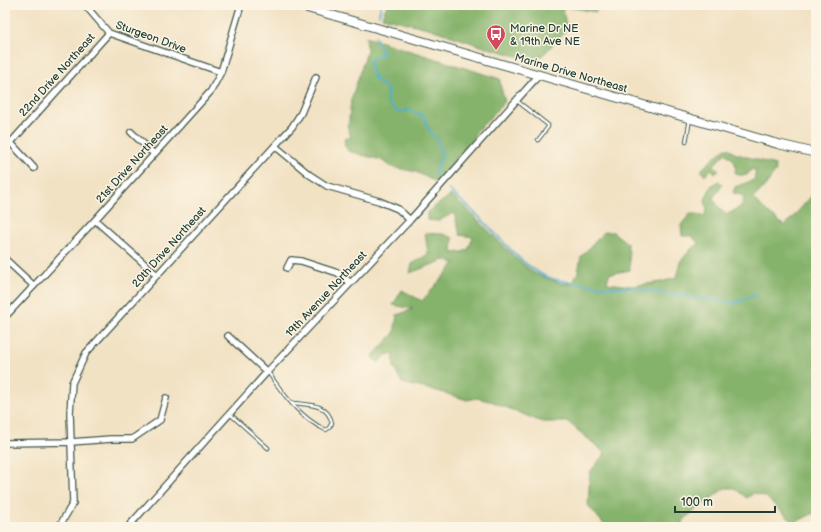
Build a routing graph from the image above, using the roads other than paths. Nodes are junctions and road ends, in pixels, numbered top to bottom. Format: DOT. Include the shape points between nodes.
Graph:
graph roads {
  1 [pos="85,5"];
  2 [pos="241,5"];
  3 [pos="297,5"];
  4 [pos="109,33"];
  5 [pos="221,72"];
  6 [pos="539,75"];
  7 [pos="316,77"];
  8 [pos="516,100"];
  9 [pos="690,119"];
  10 [pos="131,132"];
  11 [pos="538,140"];
  12 [pos="686,142"];
  13 [pos="11,143"];
  14 [pos="275,146"];
  15 [pos="5,149"];
  16 [pos="816,153"];
  17 [pos="154,154"];
  18 [pos="34,168"];
  19 [pos="95,220"];
  20 [pos="410,220"];
  21 [pos="5,259"];
  22 [pos="286,268"];
  23 [pos="157,275"];
  24 [pos="351,283"];
  25 [pos="34,286"];
  26 [pos="5,317"];
  27 [pos="228,336"];
  28 [pos="267,372"];
  29 [pos="166,398"];
  30 [pos="293,403"];
  31 [pos="229,414"];
  32 [pos="71,442"];
  33 [pos="5,443"];
  34 [pos="268,448"];
  35 [pos="58,527"];
  36 [pos="128,527"];
  1 -- 4 [label="street, Sturgeon Drive"];
  2 -- 5 [label="street, 21st Drive Northeast"];
  3 -- 6 [label="main road, Marine Drive Northeast"];
  4 -- 5 [label="street, Sturgeon Drive"];
  4 -- 13 [label="street, 22nd Drive Northeast"];
  5 -- 17 [label="street, 21st Drive Northeast" via="211,91"];
  6 -- 8 [label="street, 19th Avenue Northeast"];
  6 -- 9 [label="main road, Marine Drive Northeast"];
  7 -- 14 [label="street, 20th Drive Northeast" via="301,113"];
  8 -- 11 [label="lane" via="548,124"];
  8 -- 20 [label="street, 19th Avenue Northeast"];
  9 -- 12 [label="lane"];
  9 -- 16 [label="main road, Marine Drive Northeast"];
  10 -- 17 [label="street"];
  13 -- 15 [label="street, 22nd Drive Northeast"];
  13 -- 18 [label="street"];
  14 -- 20 [label="street" via="327,186 379,201 398,209"];
  14 -- 23 [label="street, 20th Drive Northeast"];
  17 -- 19 [label="street, 21st Drive Northeast"];
  19 -- 23 [label="street"];
  19 -- 25 [label="street, 21st Drive Northeast"];
  20 -- 24 [label="street, 19th Avenue Northeast"];
  21 -- 25 [label="street"];
  22 -- 24 [label="street" via="291,260 301,261 338,273"];
  23 -- 32 [label="street, 20th Drive Northeast" via="86,353 72,383"];
  24 -- 28 [label="street, 19th Avenue Northeast"];
  25 -- 26 [label="street, 21st Drive Northeast"];
  27 -- 28 [label="street"];
  28 -- 30 [label="lane"];
  28 -- 31 [label="street, 19th Avenue Northeast"];
  29 -- 32 [label="street" via="160,420 132,439"];
  30 -- 30 [label="lane" via="318,426 326,430 329,428 332,423 331,417 318,406"];
  31 -- 34 [label="lane"];
  31 -- 36 [label="street, 19th Avenue Northeast"];
  32 -- 33 [label="street"];
  32 -- 35 [label="street, 20th Drive Northeast" via="73,504"];
}
